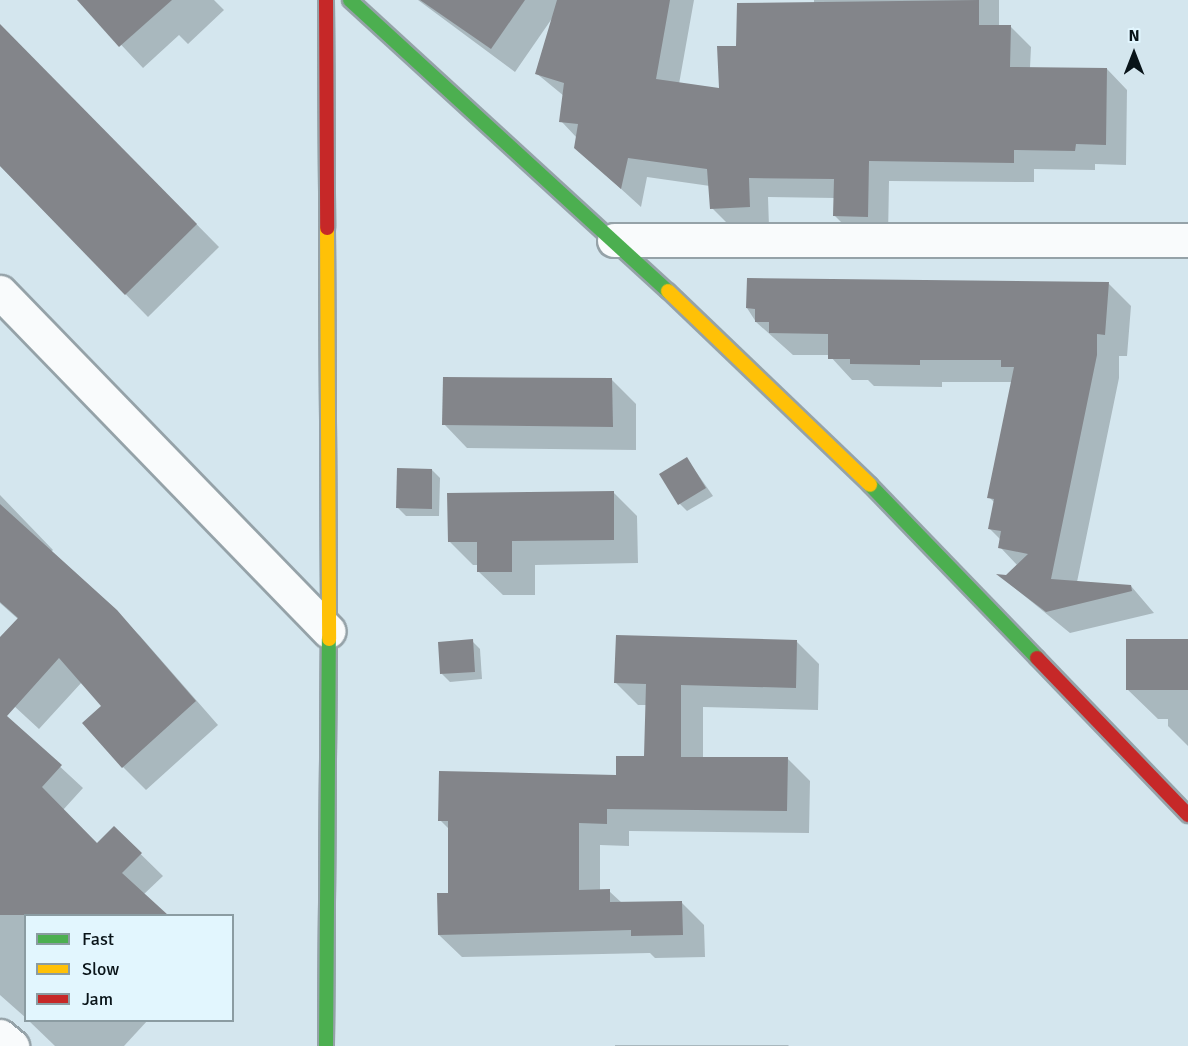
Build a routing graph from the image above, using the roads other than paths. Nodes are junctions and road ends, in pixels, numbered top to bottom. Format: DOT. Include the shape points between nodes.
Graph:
graph roads {
  1 [pos="326,0"];
  2 [pos="350,0"];
  3 [pos="615,240"];
  4 [pos="1188,240"];
  5 [pos="0,292"];
  6 [pos="329,631"];
  7 [pos="1188,815"];
  8 [pos="0,1036"];
  9 [pos="12,1046"];
  10 [pos="326,1046"];
  1 -- 6 [label="street"];
  2 -- 3 [label="street"];
  3 -- 4 [label="street"];
  3 -- 7 [label="street" via="897,511"];
  5 -- 6 [label="street"];
  6 -- 10 [label="street"];
  8 -- 9 [label="street"];
}
